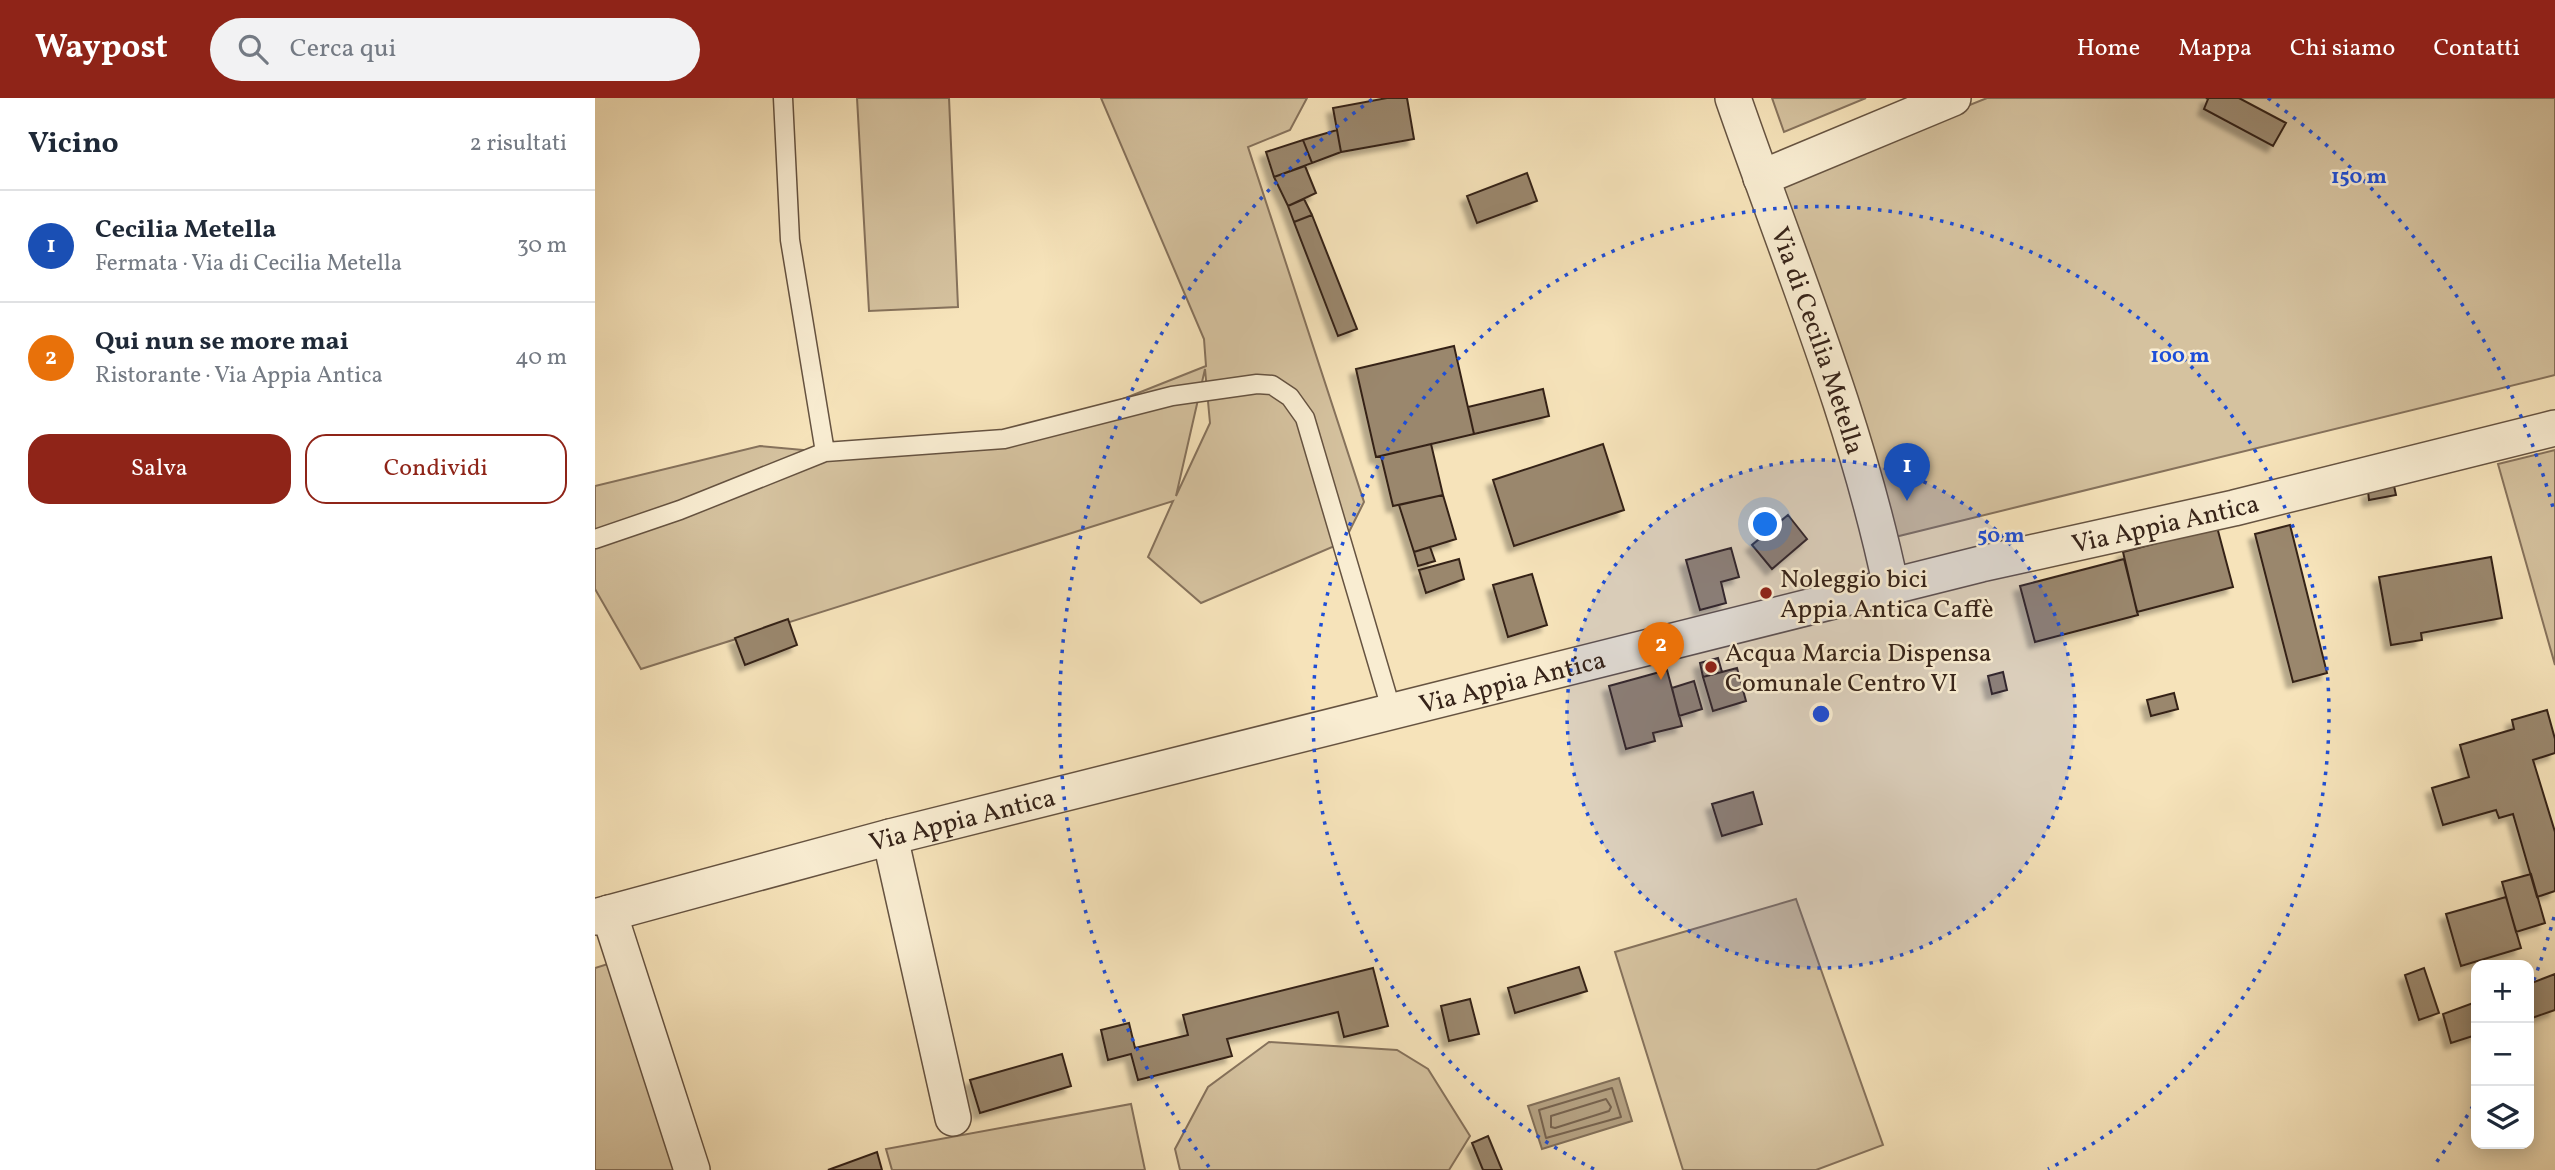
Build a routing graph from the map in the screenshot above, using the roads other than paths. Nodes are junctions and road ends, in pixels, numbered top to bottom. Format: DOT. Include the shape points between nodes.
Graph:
graph roads {
  1 [pos="783,98"];
  2 [pos="1733,98"];
  3 [pos="1953,98"];
  4 [pos="1761,178"];
  5 [pos="2555,428"];
  6 [pos="825,452"];
  7 [pos="595,540"];
  8 [pos="1891,587"];
  9 [pos="1392,712"];
  10 [pos="890,837"];
  11 [pos="602,915"];
  12 [pos="953,1118"];
  13 [pos="692,1170"];
  1 -- 6 [label="lane" via="790,240"];
  2 -- 4 [label="street, Via di Cecilia Metella"];
  3 -- 4 [label="street"];
  4 -- 8 [label="street, Via di Cecilia Metella" via="1858,457"];
  5 -- 8 [label="street, Via Appia Antica"];
  6 -- 7 [label="lane"];
  6 -- 9 [label="lane" via="1004,439 1172,396 1272,385 1290,397 1305,418"];
  8 -- 9 [label="street, Via Appia Antica"];
  9 -- 10 [label="street, Via Appia Antica"];
  10 -- 11 [label="street, Via Appia Antica"];
  10 -- 12 [label="street"];
  11 -- 13 [label="street"];
}
